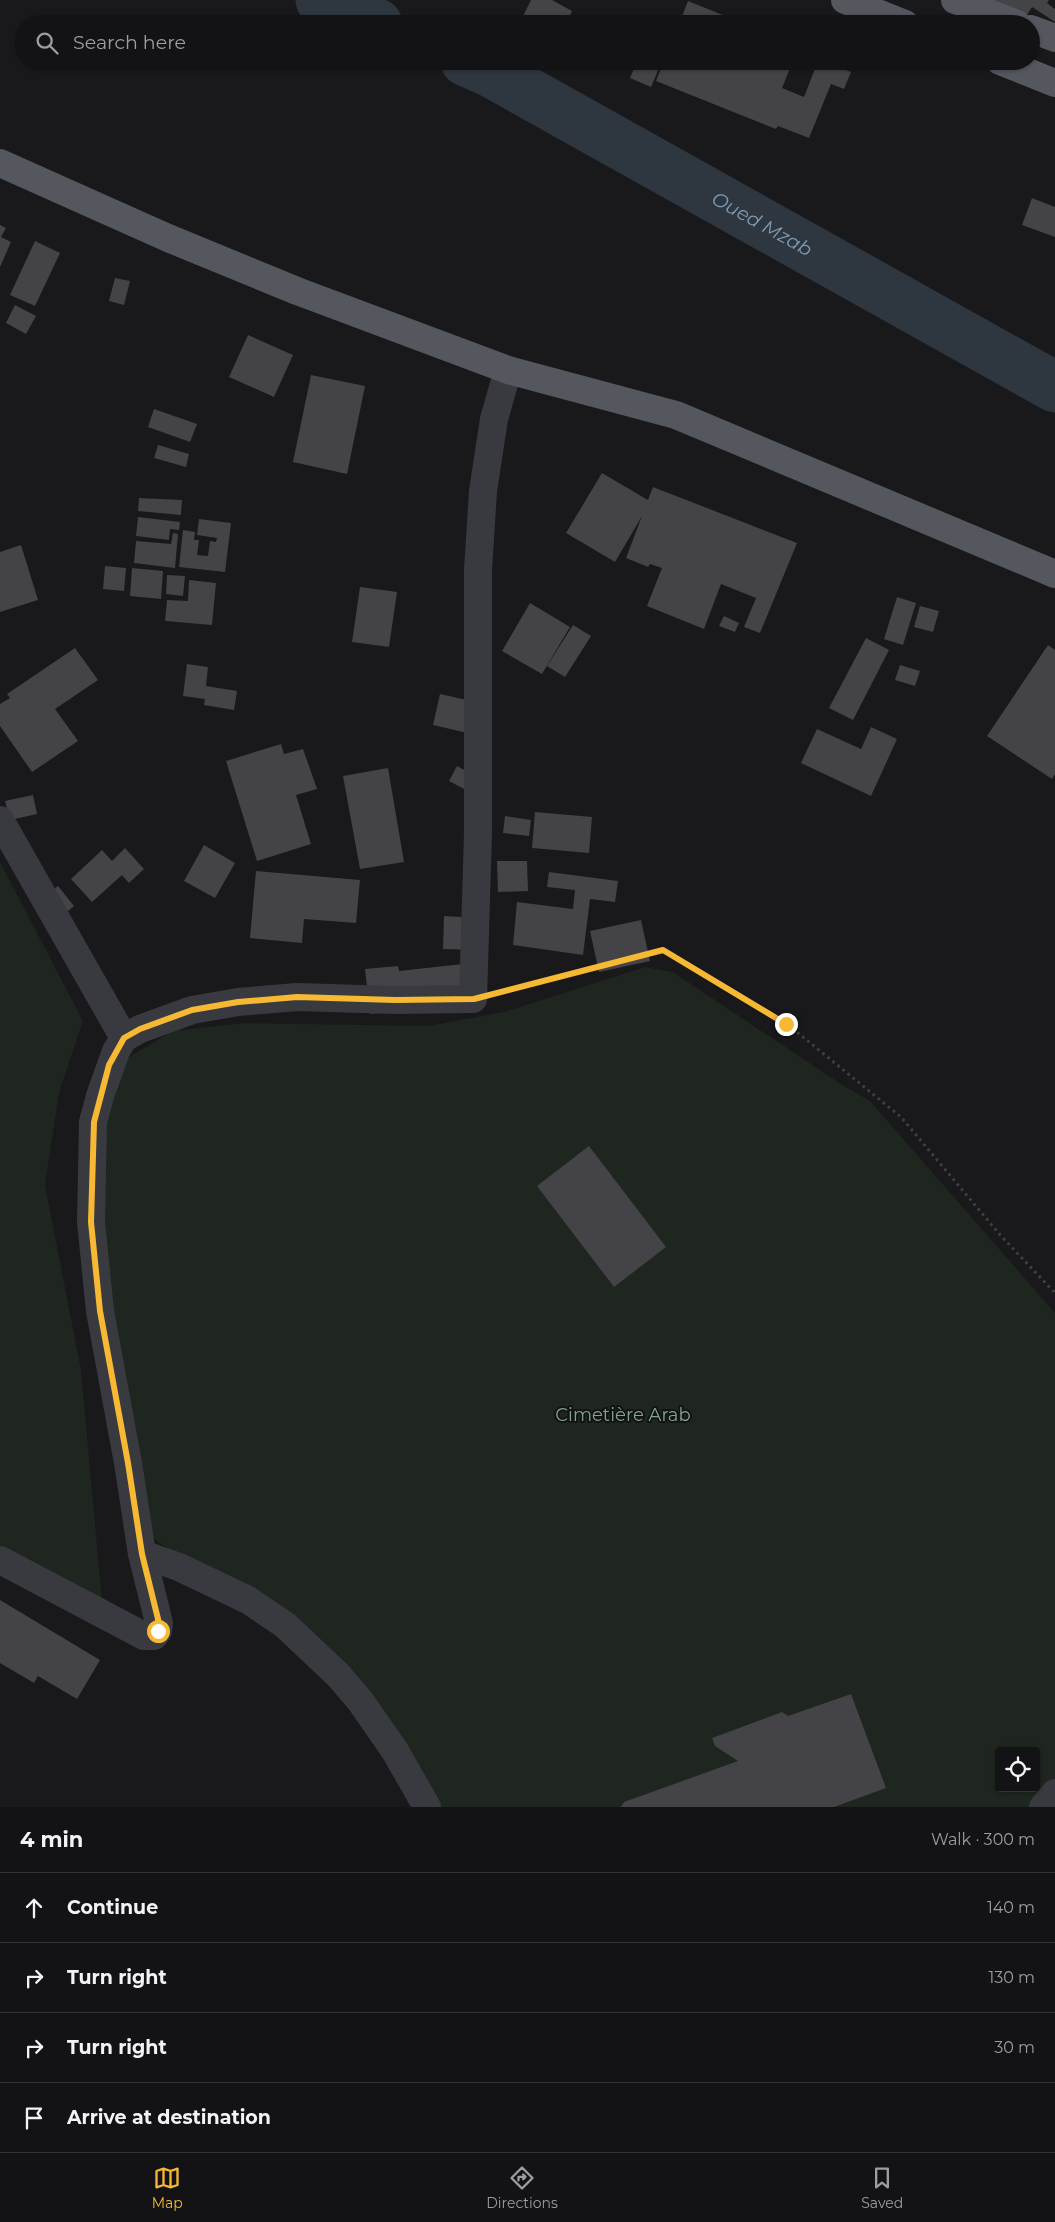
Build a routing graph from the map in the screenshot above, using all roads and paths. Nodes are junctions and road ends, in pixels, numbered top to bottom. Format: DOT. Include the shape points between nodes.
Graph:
graph roads {
  1 [pos="845,0"];
  2 [pos="955,0"];
  3 [pos="883,15"];
  4 [pos="994,15"];
  5 [pos="1040,32"];
  6 [pos="1055,38"];
  7 [pos="1022,70"];
  8 [pos="1055,83"];
  9 [pos="0,163"];
  10 [pos="508,370"];
  11 [pos="1055,574"];
  12 [pos="0,820"];
  13 [pos="474,999"];
  14 [pos="124,1038"];
  15 [pos="1055,1293"];
  16 [pos="142,1554"];
  17 [pos="0,1560"];
  18 [pos="1055,1793"];
  19 [pos="427,1807"];
  20 [pos="1043,1807"];
  1 -- 3 [label="main road"];
  2 -- 4 [label="main road"];
  5 -- 6 [label="main road"];
  7 -- 8 [label="main road"];
  9 -- 10 [label="main road" via="297,291"];
  10 -- 11 [label="main road" via="676,415"];
  10 -- 13 [label="street" via="494,419 483,491 478,570 479,823"];
  12 -- 14 [label="street"];
  13 -- 14 [label="street" via="297,997 238,1002 192,1010"];
  13 -- 15 [label="path" via="663,950 786,1024 901,1117 1001,1236"];
  14 -- 16 [label="street" via="109,1065 94,1122 91,1222 100,1311"];
  16 -- 17 [label="street" via="159,1623 154,1636 144,1636"];
  16 -- 19 [label="street" via="179,1567 248,1600 305,1642 361,1702 396,1751"];
  18 -- 20 [label="street"];
}
